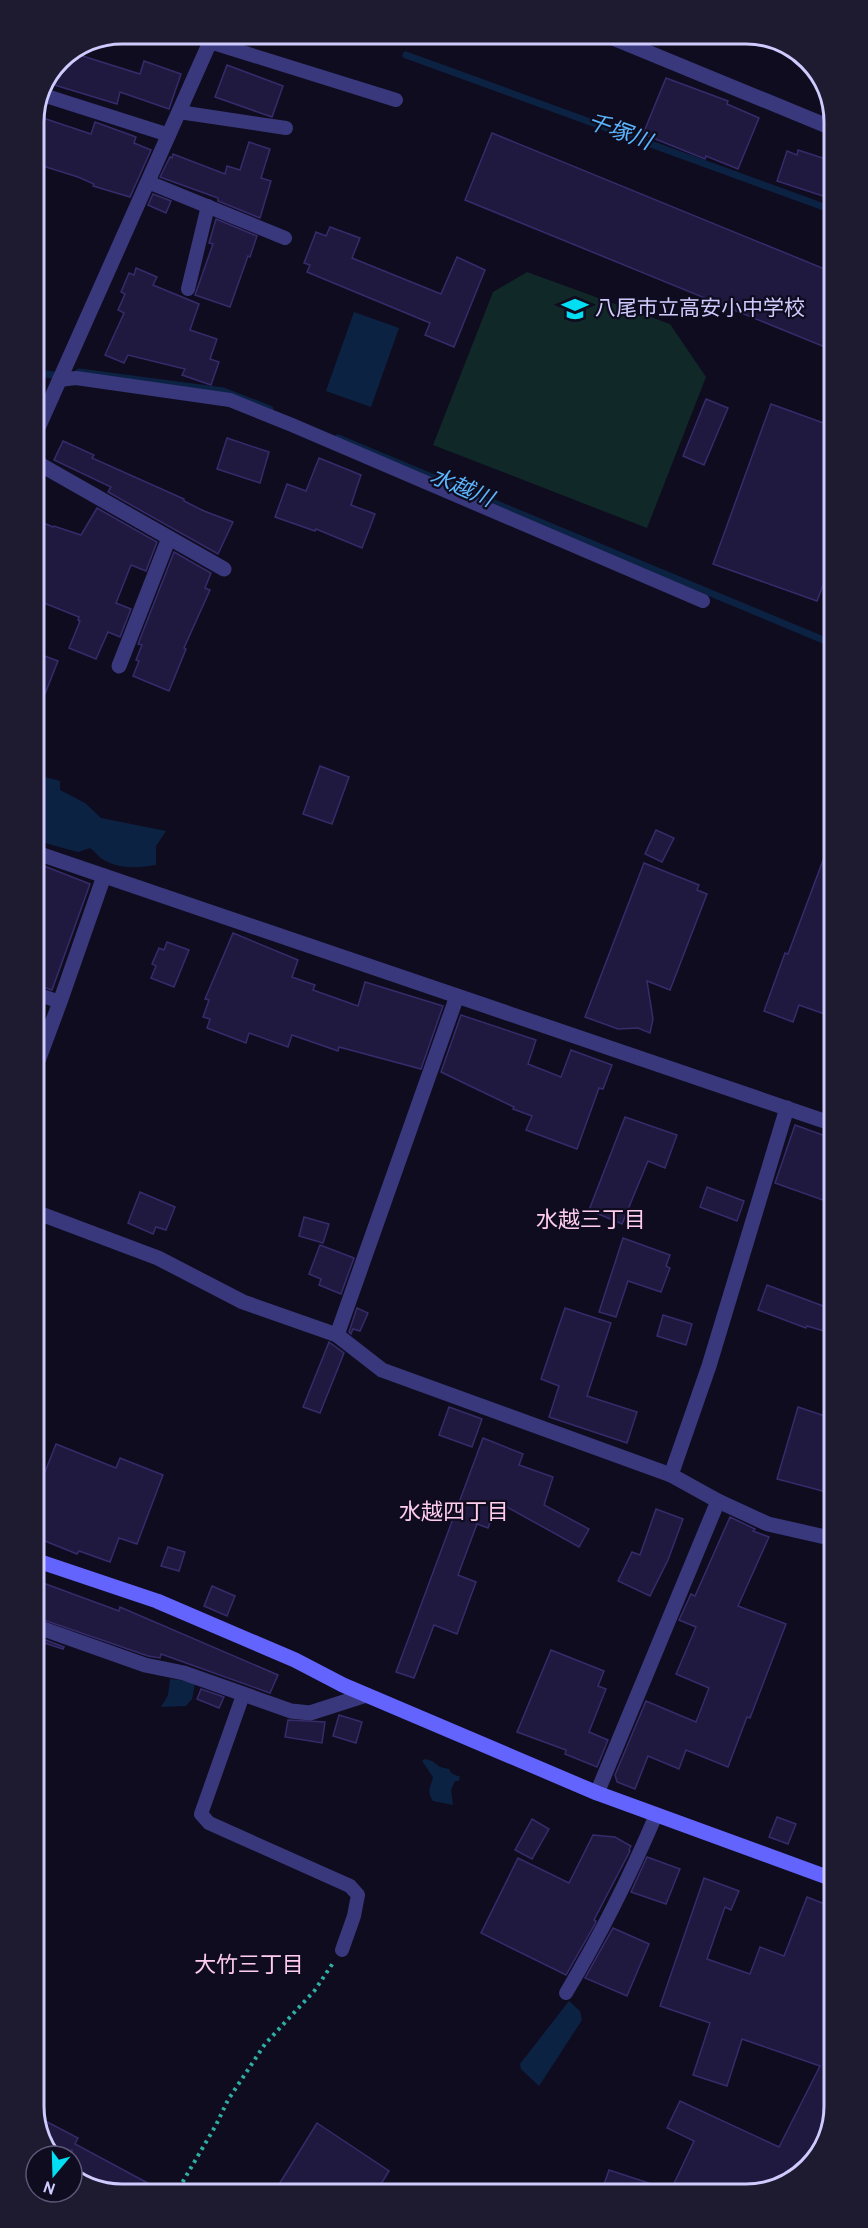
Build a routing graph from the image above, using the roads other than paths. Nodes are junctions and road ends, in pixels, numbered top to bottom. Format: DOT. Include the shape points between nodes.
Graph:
graph roads {
  1 [pos="209,44"];
  2 [pos="232,44"];
  3 [pos="628,44"];
  4 [pos="48,97"];
  5 [pos="396,100"];
  6 [pos="179,112"];
  7 [pos="824,125"];
  8 [pos="286,128"];
  9 [pos="169,135"];
  10 [pos="148,182"];
  11 [pos="208,206"];
  12 [pos="285,238"];
  13 [pos="188,289"];
  14 [pos="59,380"];
  15 [pos="44,414"];
  16 [pos="44,467"];
  17 [pos="169,538"];
  18 [pos="224,569"];
  19 [pos="703,601"];
  20 [pos="118,666"];
  21 [pos="44,855"];
  22 [pos="104,876"];
  23 [pos="44,996"];
  24 [pos="457,996"];
  25 [pos="60,1002"];
  26 [pos="44,1043"];
  27 [pos="787,1108"];
  28 [pos="824,1121"];
  29 [pos="44,1215"];
  30 [pos="337,1335"];
  31 [pos="671,1475"];
  32 [pos="718,1501"];
  33 [pos="824,1537"];
  34 [pos="44,1563"];
  35 [pos="44,1629"];
  36 [pos="243,1695"];
  37 [pos="366,1695"];
  38 [pos="597,1793"];
  39 [pos="656,1815"];
  40 [pos="824,1876"];
  41 [pos="342,1950"];
  42 [pos="566,1993"];
  1 -- 6 [label="street"];
  2 -- 5 [label="lane"];
  3 -- 7 [label="street"];
  4 -- 9 [label="lane"];
  6 -- 8 [label="lane"];
  6 -- 9 [label="street"];
  9 -- 10 [label="street"];
  10 -- 11 [label="lane"];
  10 -- 14 [label="street"];
  11 -- 12 [label="lane"];
  11 -- 13 [label="lane"];
  14 -- 15 [label="street"];
  14 -- 19 [label="lane" via="76,378 230,400"];
  16 -- 17 [label="street"];
  17 -- 18 [label="street"];
  17 -- 20 [label="street"];
  21 -- 22 [label="street"];
  22 -- 24 [label="street"];
  22 -- 25 [label="street"];
  23 -- 25 [label="lane"];
  24 -- 27 [label="street"];
  24 -- 30 [label="street"];
  25 -- 26 [label="street"];
  27 -- 28 [label="street"];
  27 -- 31 [label="street" via="709,1366"];
  29 -- 30 [label="street" via="158,1258 243,1302"];
  30 -- 31 [label="street" via="382,1370"];
  31 -- 32 [label="street"];
  32 -- 33 [label="street" via="768,1524"];
  32 -- 38 [label="street"];
  34 -- 37 [label="street" via="157,1600"];
  35 -- 36 [label="street"];
  36 -- 37 [label="street" via="310,1713"];
  36 -- 41 [label="lane" via="201,1814 209,1823 350,1886 358,1895"];
  37 -- 38 [label="street"];
  38 -- 39 [label="street"];
  39 -- 40 [label="street"];
  39 -- 42 [label="lane" via="591,1953"];
}
